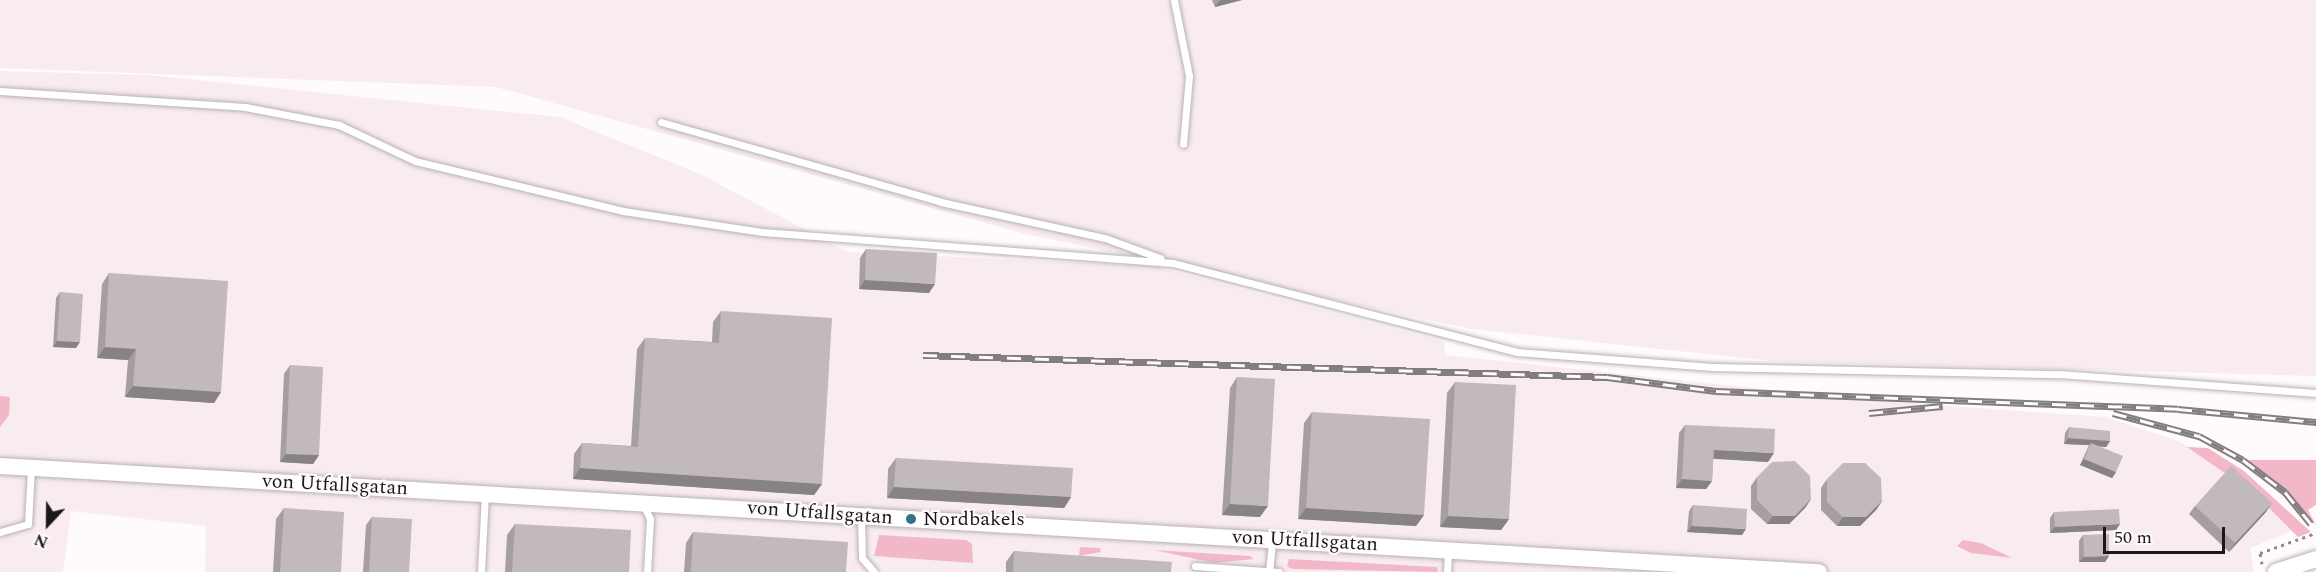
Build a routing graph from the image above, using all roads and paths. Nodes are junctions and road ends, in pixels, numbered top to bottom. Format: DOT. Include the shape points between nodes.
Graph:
graph roads {
  1 [pos="1174,0"];
  2 [pos="0,91"];
  3 [pos="661,122"];
  4 [pos="1183,144"];
  5 [pos="1173,262"];
  6 [pos="2316,393"];
  7 [pos="0,466"];
  8 [pos="31,468"];
  9 [pos="485,494"];
  10 [pos="642,501"];
  11 [pos="861,517"];
  12 [pos="0,532"];
  13 [pos="2316,533"];
  14 [pos="1273,539"];
  15 [pos="1448,549"];
  16 [pos="2316,559"];
  17 [pos="1195,566"];
  18 [pos="1644,567"];
  19 [pos="1269,571"];
  20 [pos="1772,571"];
  21 [pos="481,572"];
  22 [pos="646,572"];
  23 [pos="874,572"];
  24 [pos="1279,572"];
  25 [pos="1447,572"];
  26 [pos="1819,572"];
  27 [pos="2264,572"];
  28 [pos="2276,572"];
  1 -- 4 [label="lane" via="1189,76"];
  2 -- 5 [label="lane" via="245,107 339,125 415,161 623,211 762,232"];
  3 -- 5 [label="lane" via="941,202 1105,238"];
  5 -- 6 [label="lane" via="1464,341 1545,356 1776,369 2059,374"];
  7 -- 8 [label="street, von Utfallsgatan"];
  8 -- 9 [label="street, von Utfallsgatan"];
  8 -- 12 [label="lane" via="28,524"];
  9 -- 10 [label="street, von Utfallsgatan"];
  9 -- 21 [label="lane"];
  10 -- 11 [label="street, von Utfallsgatan"];
  10 -- 22 [label="lane" via="650,519"];
  11 -- 14 [label="street, von Utfallsgatan"];
  11 -- 23 [label="lane" via="862,558"];
  13 -- 27 [label="path" via="2260,553"];
  14 -- 15 [label="street, von Utfallsgatan"];
  14 -- 19 [label="lane"];
  15 -- 18 [label="street, von Utfallsgatan"];
  15 -- 25 [label="lane"];
  16 -- 28 [label="street"];
  17 -- 19 [label="lane"];
  18 -- 20 [label="street, von Utfallsgatan"];
  19 -- 24 [label="lane"];
  20 -- 26 [label="street, von Utfallsgatan"];
}
